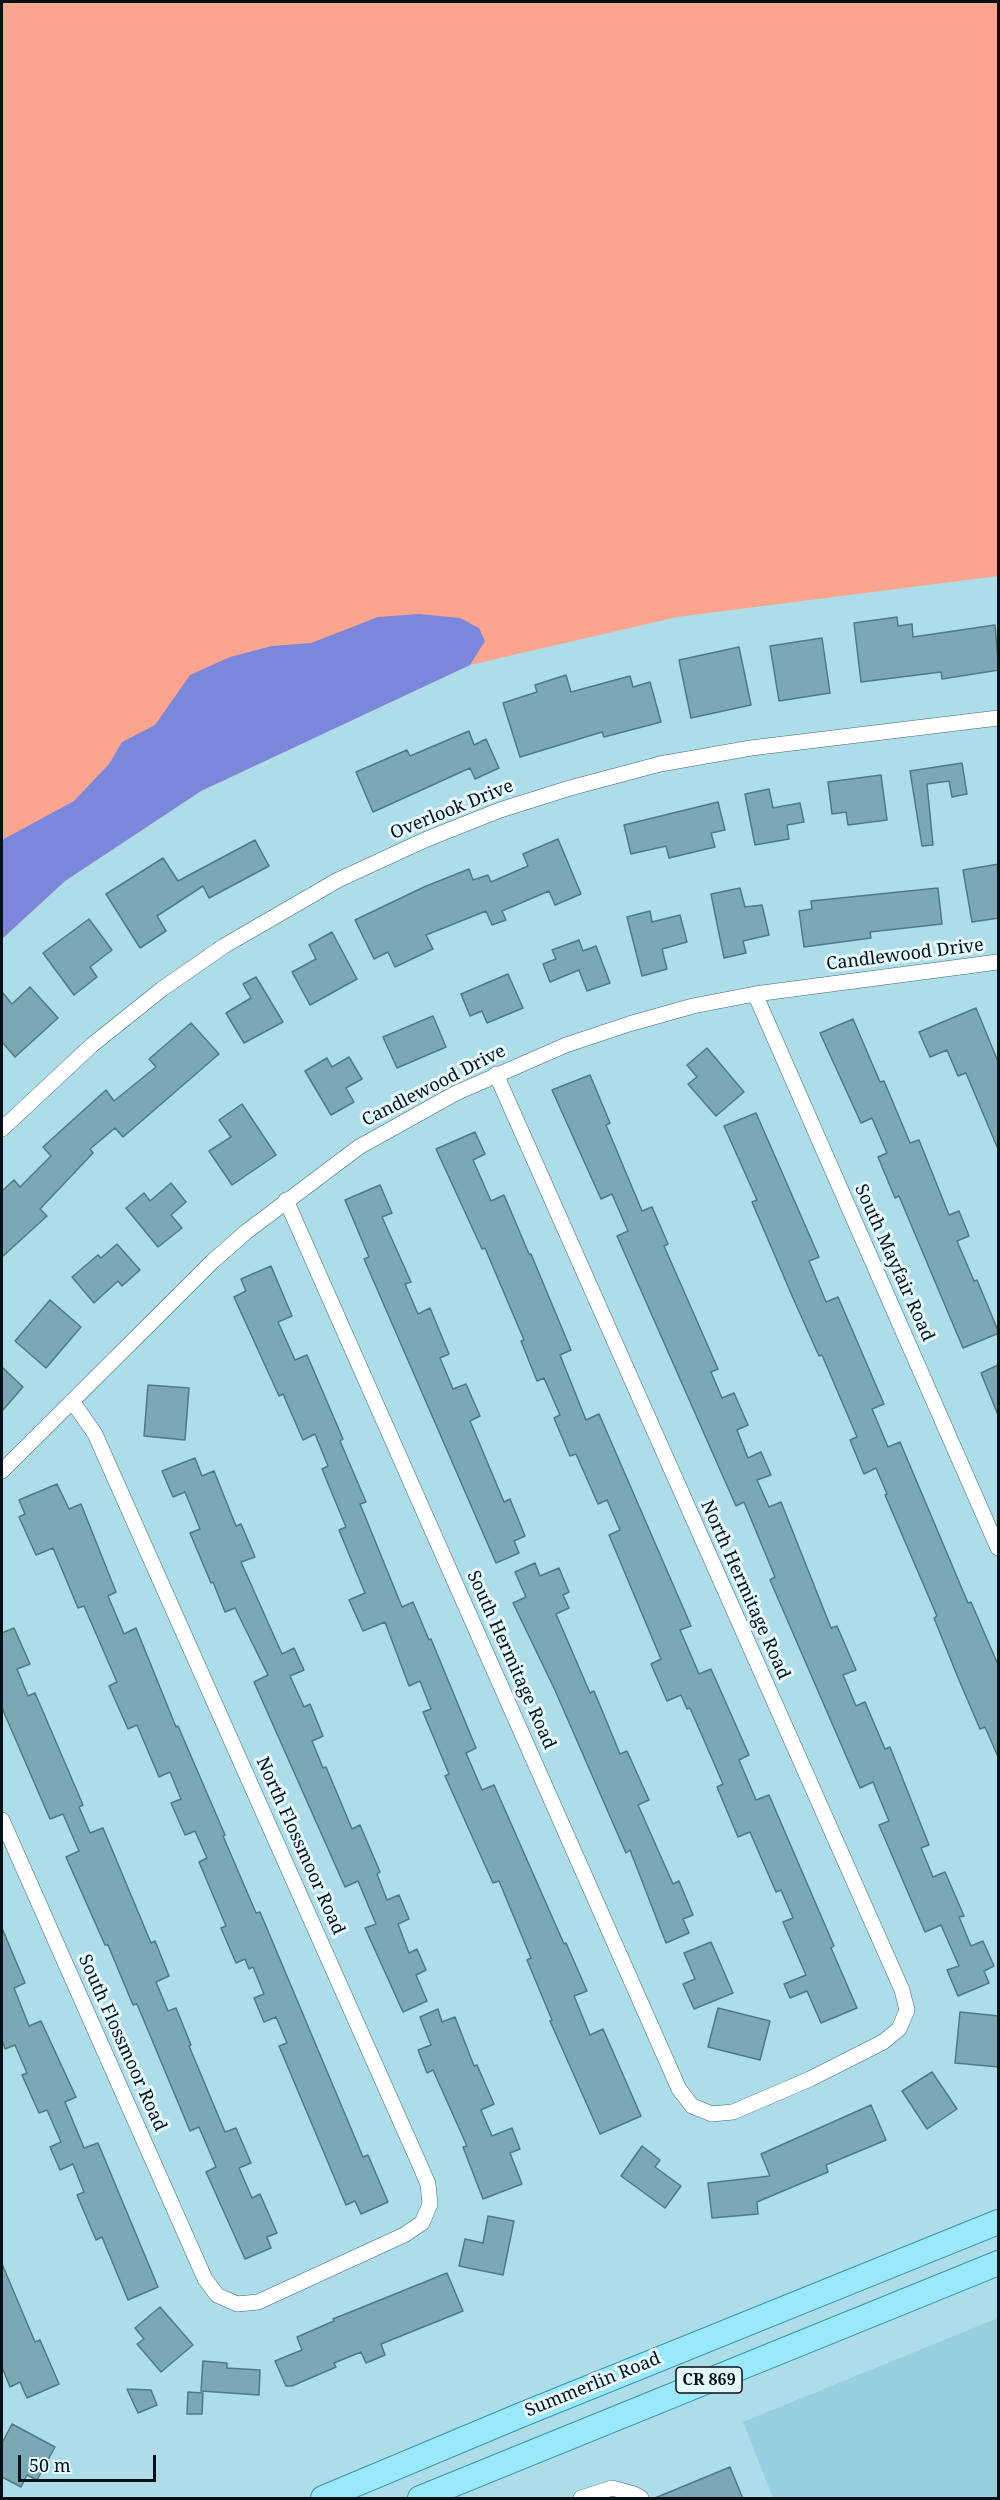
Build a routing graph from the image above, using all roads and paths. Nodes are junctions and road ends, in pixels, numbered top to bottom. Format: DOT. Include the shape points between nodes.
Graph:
graph roads {
  1 [pos="999,718"];
  2 [pos="999,962"];
  3 [pos="755,994"];
  4 [pos="496,1074"];
  5 [pos="2,1130"];
  6 [pos="286,1200"];
  7 [pos="72,1401"];
  8 [pos="2,1471"];
  9 [pos="999,1548"];
  10 [pos="2,1820"];
  11 [pos="720,2113"];
  12 [pos="999,2222"];
  13 [pos="999,2263"];
  14 [pos="207,2282"];
  15 [pos="323,2499"];
  16 [pos="420,2499"];
  17 [pos="581,2499"];
  18 [pos="641,2499"];
  1 -- 5 [label="street, Overlook Drive" via="752,748 660,764 510,807 427,839 338,880 224,946 92,1045"];
  2 -- 3 [label="street, Candlewood Drive"];
  3 -- 4 [label="street, Candlewood Drive" via="629,1024"];
  3 -- 9 [label="street, South Mayfair Road"];
  4 -- 6 [label="street, Candlewood Drive" via="369,1141"];
  4 -- 11 [label="street, North Hermitage Road" via="902,1990 907,2010 899,2029 865,2053 751,2106"];
  6 -- 7 [label="street, Candlewood Drive" via="213,1261"];
  6 -- 11 [label="street, South Hermitage Road" via="679,2089 692,2106"];
  7 -- 8 [label="street, Candlewood Drive"];
  7 -- 14 [label="street, North Flossmoor Road" via="95,1434 428,2184 430,2204 422,2223 258,2302 237,2304 218,2295"];
  10 -- 14 [label="street, South Flossmoor Road"];
  12 -- 15 [label="main road, Summerlin Road / CR 869"];
  13 -- 16 [label="main road, CR 869"];
  17 -- 18 [label="street" via="612,2488"];
}
